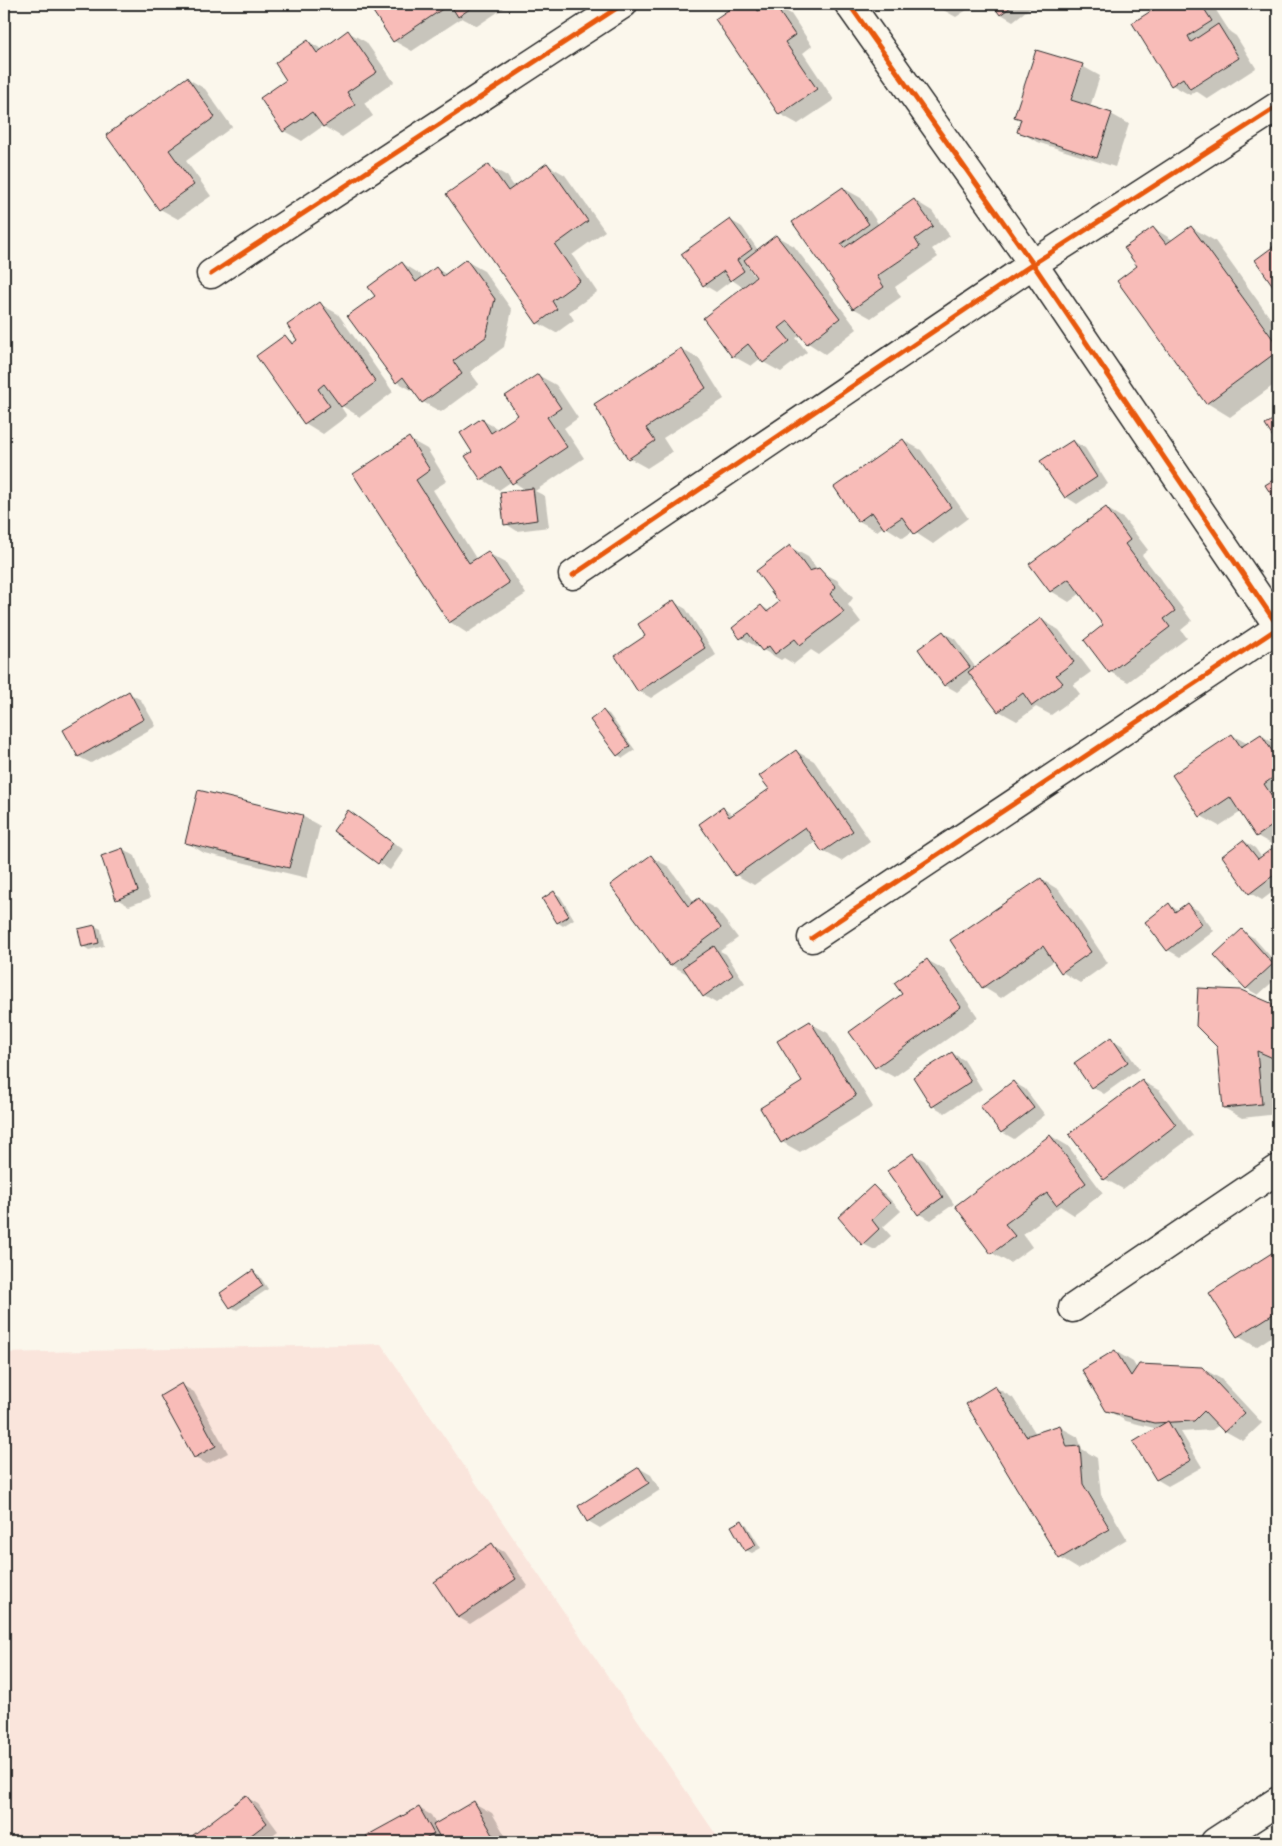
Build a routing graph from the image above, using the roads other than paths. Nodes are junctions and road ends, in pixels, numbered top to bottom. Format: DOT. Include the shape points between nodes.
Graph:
graph roads {
  1 [pos="623,4"];
  2 [pos="849,4"];
  3 [pos="1278,106"];
  4 [pos="1033,264"];
  5 [pos="211,274"];
  6 [pos="573,575"];
  7 [pos="1278,627"];
  8 [pos="812,938"];
  9 [pos="1278,1169"];
  10 [pos="1073,1308"];
  11 [pos="1278,1801"];
  12 [pos="1215,1842"];
  1 -- 5 [label="street"];
  2 -- 4 [label="street"];
  3 -- 4 [label="street"];
  4 -- 6 [label="street"];
  4 -- 7 [label="street"];
  7 -- 8 [label="street"];
  9 -- 10 [label="street"];
  11 -- 12 [label="street"];
}
